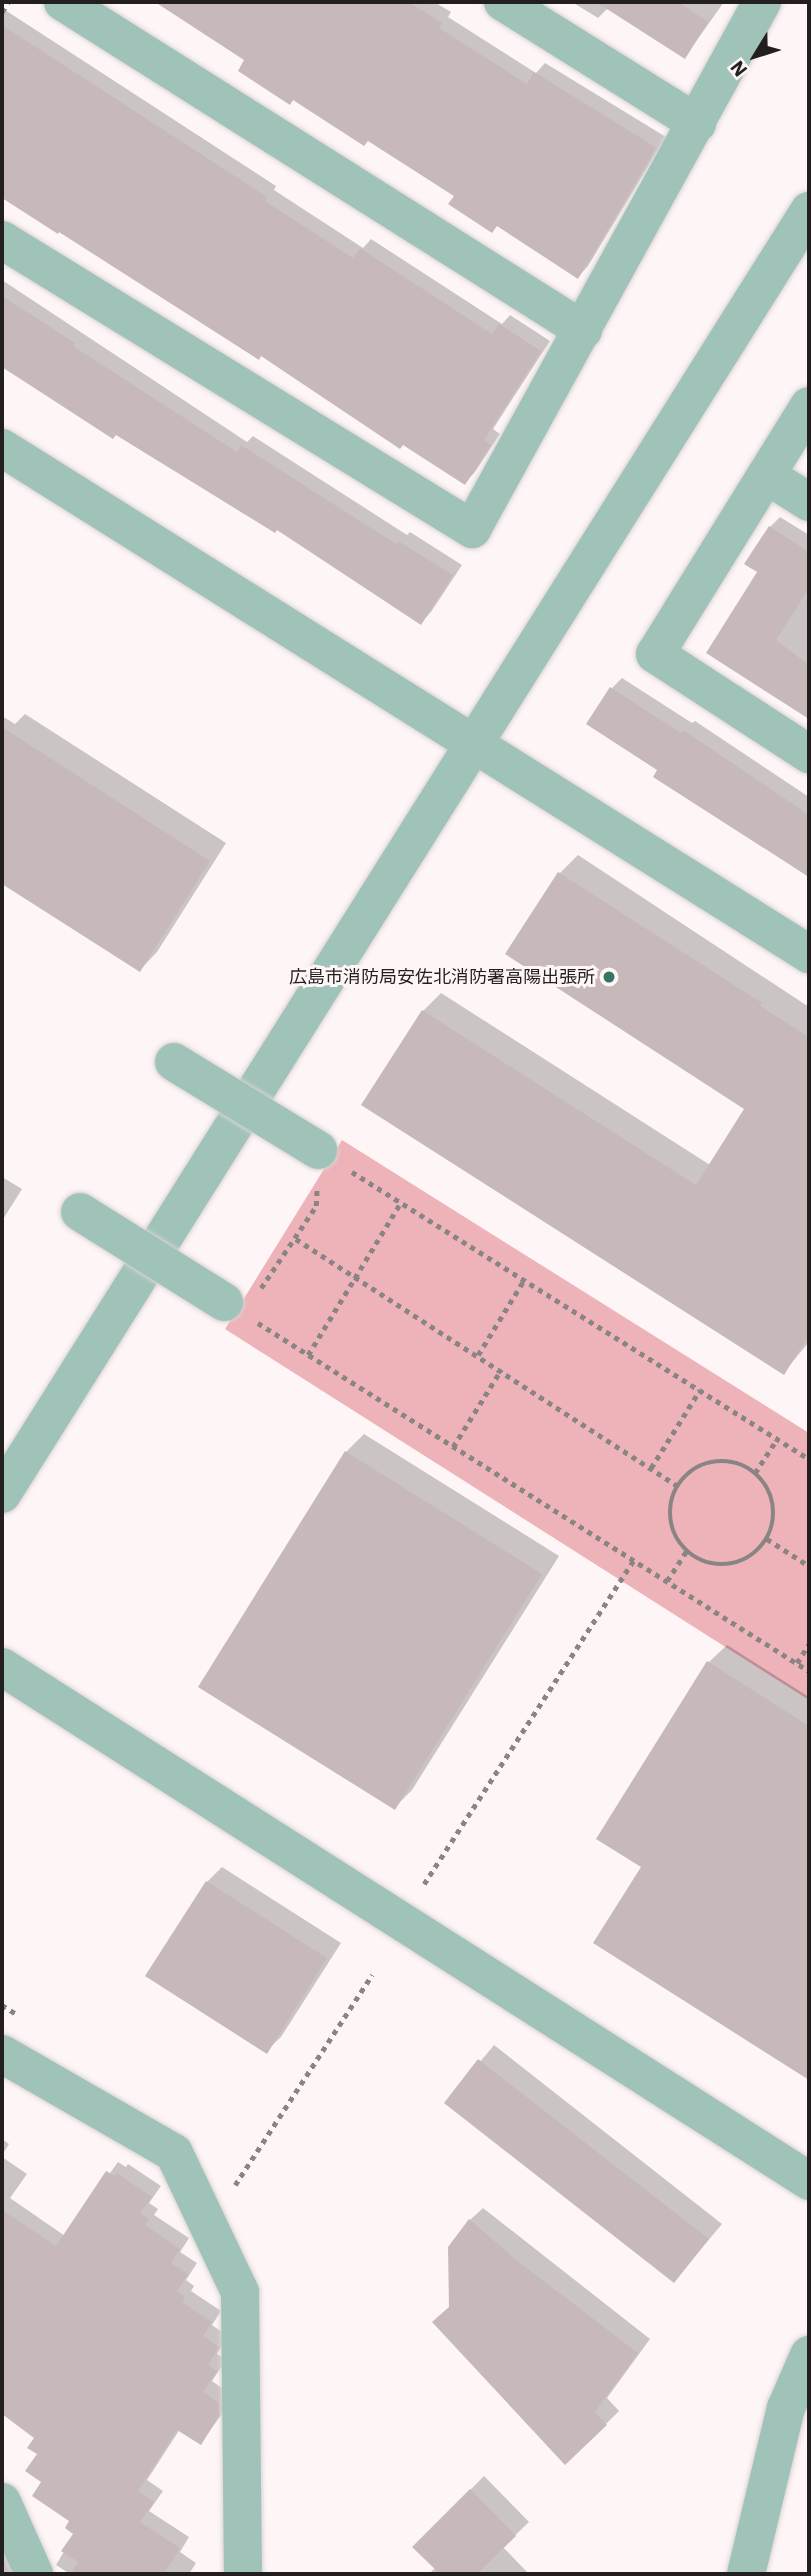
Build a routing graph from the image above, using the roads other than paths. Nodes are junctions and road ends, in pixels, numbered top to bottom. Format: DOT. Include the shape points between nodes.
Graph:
graph roads {
  1 [pos="63,2"];
  2 [pos="503,2"];
  3 [pos="762,2"];
  4 [pos="697,123"];
  5 [pos="809,211"];
  6 [pos="2,240"];
  7 [pos="583,330"];
  8 [pos="809,406"];
  9 [pos="2,448"];
  10 [pos="766,475"];
  11 [pos="809,502"];
  12 [pos="475,743"];
  13 [pos="809,754"];
  14 [pos="809,954"];
  15 [pos="171,1059"];
  16 [pos="324,1154"];
  17 [pos="76,1210"];
  18 [pos="230,1306"];
  19 [pos="2,1494"];
  20 [pos="13,1674"];
  21 [pos="2,2054"];
  22 [pos="809,2181"];
  23 [pos="809,2355"];
  24 [pos="2,2502"];
  25 [pos="34,2574"];
  26 [pos="243,2574"];
  27 [pos="746,2574"];
  1 -- 7 [label="street"];
  2 -- 4 [label="street"];
  3 -- 4 [label="street"];
  4 -- 7 [label="street"];
  5 -- 12 [label="street"];
  6 -- 7 [label="street" via="472,529"];
  8 -- 10 [label="street"];
  9 -- 12 [label="street"];
  10 -- 11 [label="street"];
  10 -- 13 [label="street" via="655,654"];
  12 -- 14 [label="street"];
  12 -- 19 [label="street"];
  15 -- 16 [label="street, bridge"];
  17 -- 18 [label="street, bridge"];
  20 -- 22 [label="street"];
  21 -- 26 [label="street" via="174,2152 240,2292"];
  23 -- 27 [label="street" via="786,2408"];
  24 -- 25 [label="street"];
}
